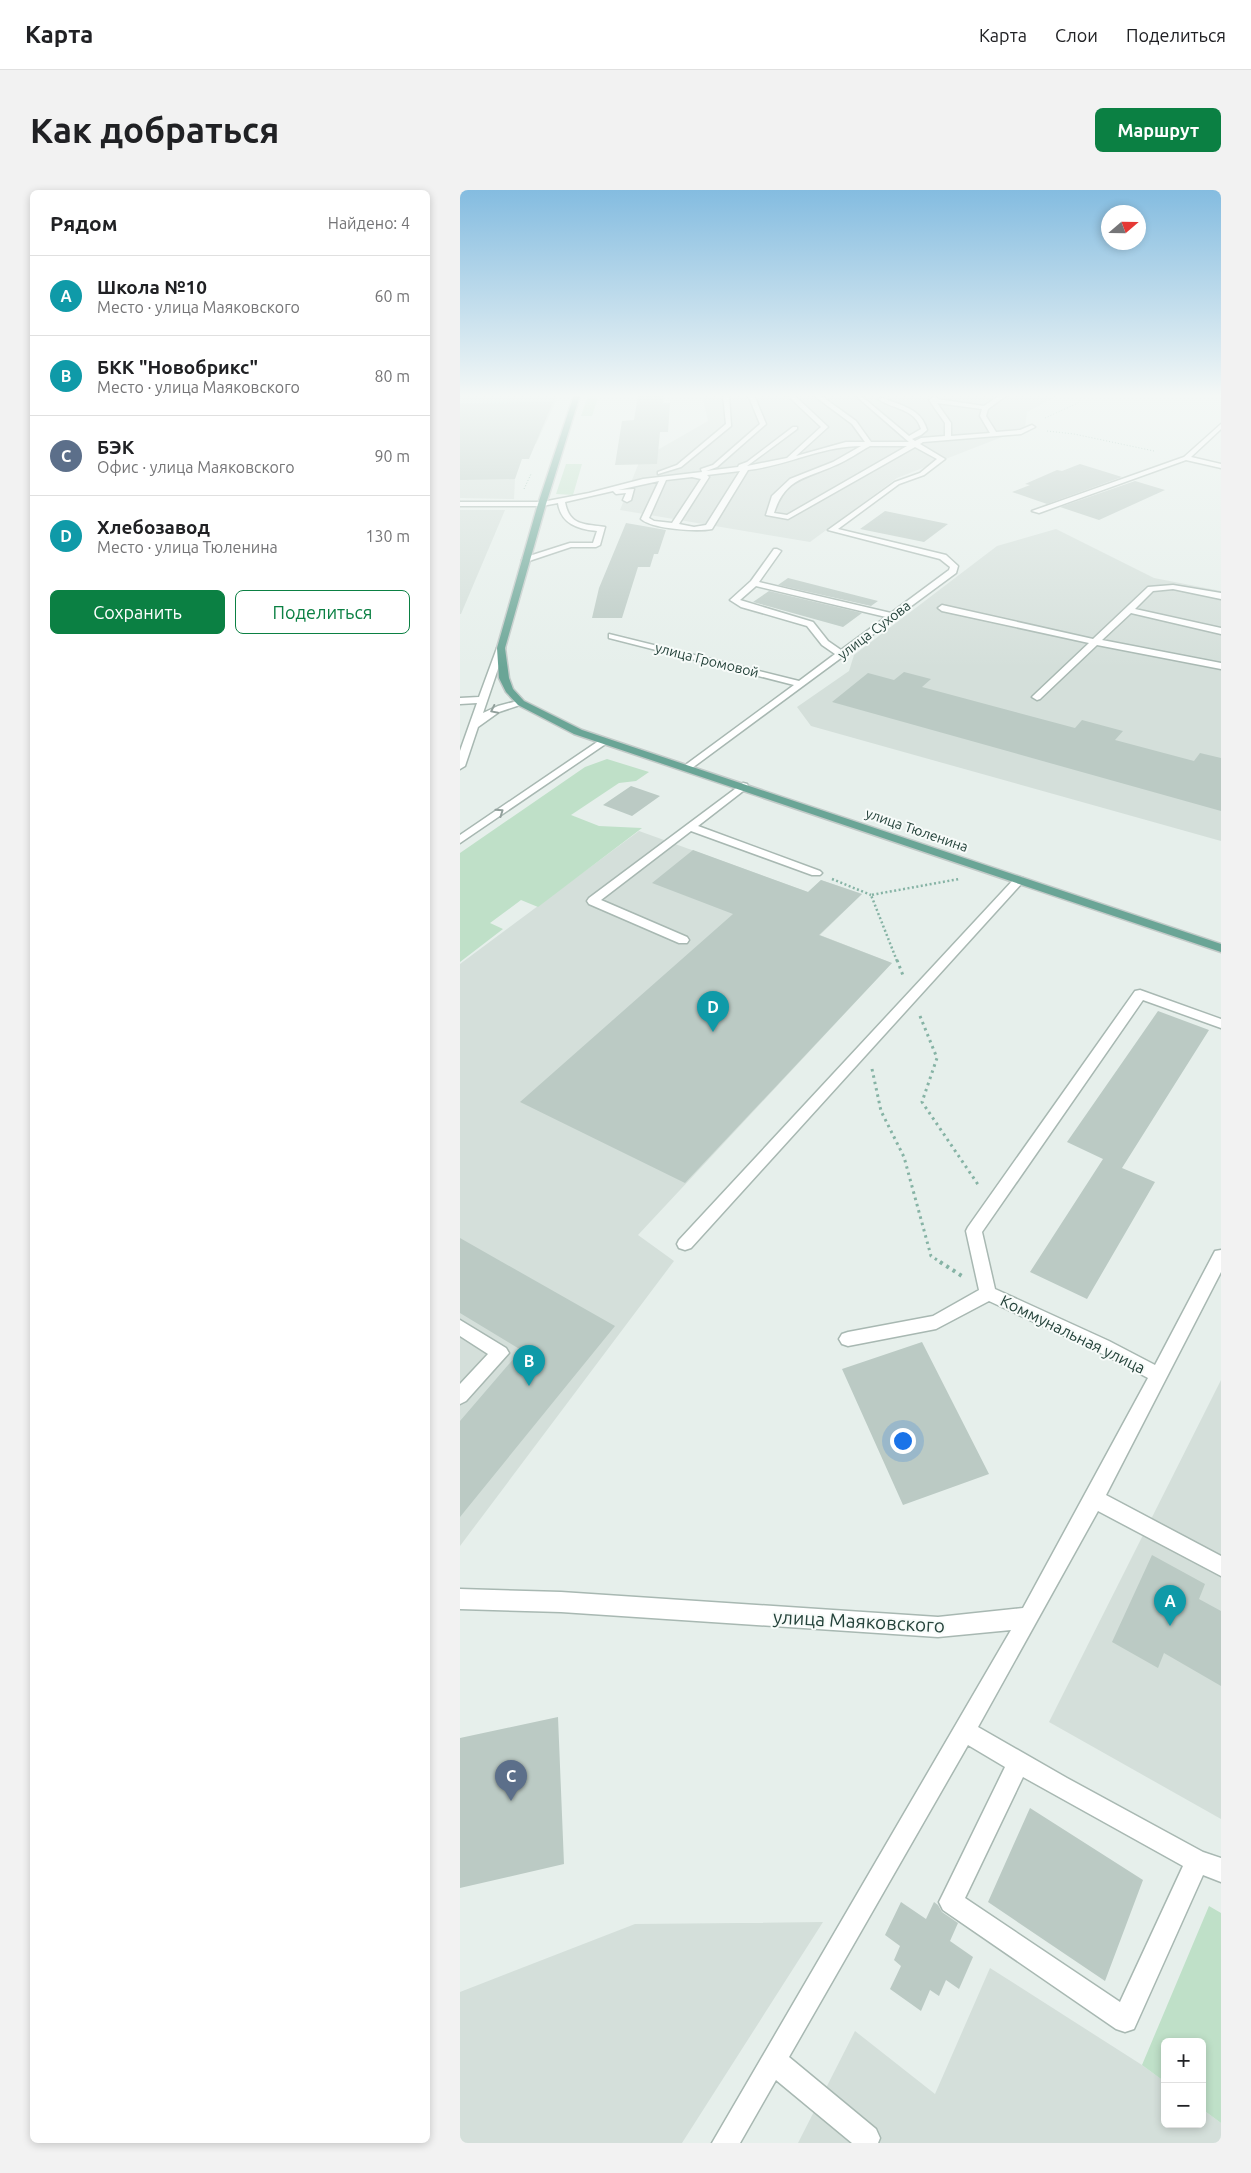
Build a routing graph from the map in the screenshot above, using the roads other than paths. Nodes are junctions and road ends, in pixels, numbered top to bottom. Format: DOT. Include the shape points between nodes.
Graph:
graph roads {
  1 [pos="548,486"];
  2 [pos="623,486"];
  3 [pos="660,486"];
  4 [pos="700,486"];
  5 [pos="734,486"];
  6 [pos="786,486"];
  7 [pos="842,486"];
  8 [pos="893,486"];
  9 [pos="1108,486"];
  10 [pos="589,495"];
  11 [pos="561,500"];
  12 [pos="627,500"];
  13 [pos="460,504"];
  14 [pos="542,504"];
  15 [pos="1036,512"];
  16 [pos="674,526"];
  17 [pos="777,551"];
  18 [pos="526,560"];
  19 [pos="754,583"];
  20 [pos="1221,596"];
  21 [pos="942,608"];
  22 [pos="1129,610"];
  23 [pos="892,616"];
  24 [pos="1221,631"];
  25 [pos="612,636"];
  26 [pos="1096,642"];
  27 [pos="501,648"];
  28 [pos="842,654"];
  29 [pos="1221,666"];
  30 [pos="801,684"];
  31 [pos="1037,697"];
  32 [pos="460,700"];
  33 [pos="482,700"];
  34 [pos="521,703"];
  35 [pos="472,727"];
  36 [pos="603,741"];
  37 [pos="460,766"];
  38 [pos="688,768"];
  39 [pos="743,786"];
  40 [pos="691,827"];
  41 [pos="460,840"];
  42 [pos="816,873"];
  43 [pos="1019,880"];
  44 [pos="683,940"];
  45 [pos="1221,948"];
  46 [pos="1221,1024"];
  47 [pos="685,1244"];
  48 [pos="1221,1256"];
  49 [pos="988,1293"];
  50 [pos="460,1327"];
  51 [pos="848,1339"];
  52 [pos="1158,1375"];
  53 [pos="460,1396"];
  54 [pos="1094,1499"];
  55 [pos="1221,1566"];
  56 [pos="460,1598"];
  57 [pos="1029,1618"];
  58 [pos="964,1730"];
  59 [pos="1019,1762"];
  60 [pos="1198,1861"];
  61 [pos="1221,1870"];
  62 [pos="773,2061"];
  63 [pos="725,2143"];
  64 [pos="865,2143"];
  1 -- 14 [label="main road, улица Тюленина"];
  2 -- 10 [label="street"];
  3 -- 16 [label="street" via="645,519"];
  4 -- 16 [label="street"];
  5 -- 16 [label="street" via="709,527"];
  6 -- 7 [label="street" via="776,496 770,515 788,517"];
  8 -- 23 [label="street, улица Сухова" via="832,530 943,557 954,566 953,571"];
  9 -- 15 [label="street"];
  10 -- 11 [label="street"];
  10 -- 12 [label="street" via="631,491"];
  11 -- 14 [label="street"];
  11 -- 18 [label="street" via="565,516 582,528 602,529 596,545 570,545"];
  13 -- 14 [label="street"];
  14 -- 18 [label="main road, улица Тюленина"];
  17 -- 19 [label="street"];
  18 -- 27 [label="main road, улица Тюленина"];
  19 -- 23 [label="street"];
  19 -- 28 [label="street" via="734,600 736,603 810,624 825,643"];
  20 -- 22 [label="street" via="1173,587 1151,589"];
  21 -- 26 [label="street"];
  22 -- 24 [label="street"];
  22 -- 26 [label="street"];
  23 -- 28 [label="street, улица Сухова"];
  25 -- 30 [label="street, улица Громовой"];
  26 -- 29 [label="street"];
  26 -- 31 [label="street"];
  27 -- 33 [label="street, улица Тюленина"];
  27 -- 34 [label="main road, улица Тюленина" via="504,678 509,690"];
  28 -- 30 [label="street, улица Сухова"];
  30 -- 38 [label="street, улица Сухова"];
  32 -- 33 [label="street"];
  33 -- 35 [label="street, улица Тюленина"];
  34 -- 35 [label="street, one-way" via="497,708"];
  34 -- 36 [label="main road, улица Тюленина"];
  35 -- 37 [label="street, улица Тюленина"];
  36 -- 38 [label="main road, улица Тюленина"];
  41 -- 36 [label="street, one-way"];
  38 -- 39 [label="main road, улица Тюленина"];
  39 -- 40 [label="street"];
  39 -- 43 [label="main road, улица Тюленина"];
  40 -- 42 [label="street"];
  40 -- 44 [label="street" via="593,901"];
  43 -- 45 [label="main road, улица Тюленина"];
  43 -- 47 [label="street"];
  46 -- 49 [label="street" via="1140,994 974,1231"];
  48 -- 52 [label="street"];
  49 -- 51 [label="street, Коммунальная улица" via="936,1322"];
  49 -- 52 [label="street, Коммунальная улица"];
  50 -- 53 [label="street" via="500,1353"];
  52 -- 54 [label="street"];
  54 -- 55 [label="street"];
  54 -- 57 [label="street"];
  56 -- 57 [label="street, улица Маяковского" via="938,1627"];
  57 -- 58 [label="street"];
  58 -- 59 [label="street"];
  58 -- 62 [label="street"];
  59 -- 60 [label="street"];
  59 -- 60 [label="street" via="951,1902 1126,2020"];
  60 -- 61 [label="street"];
  62 -- 63 [label="street"];
  62 -- 64 [label="street" via="867,2138"];
}
